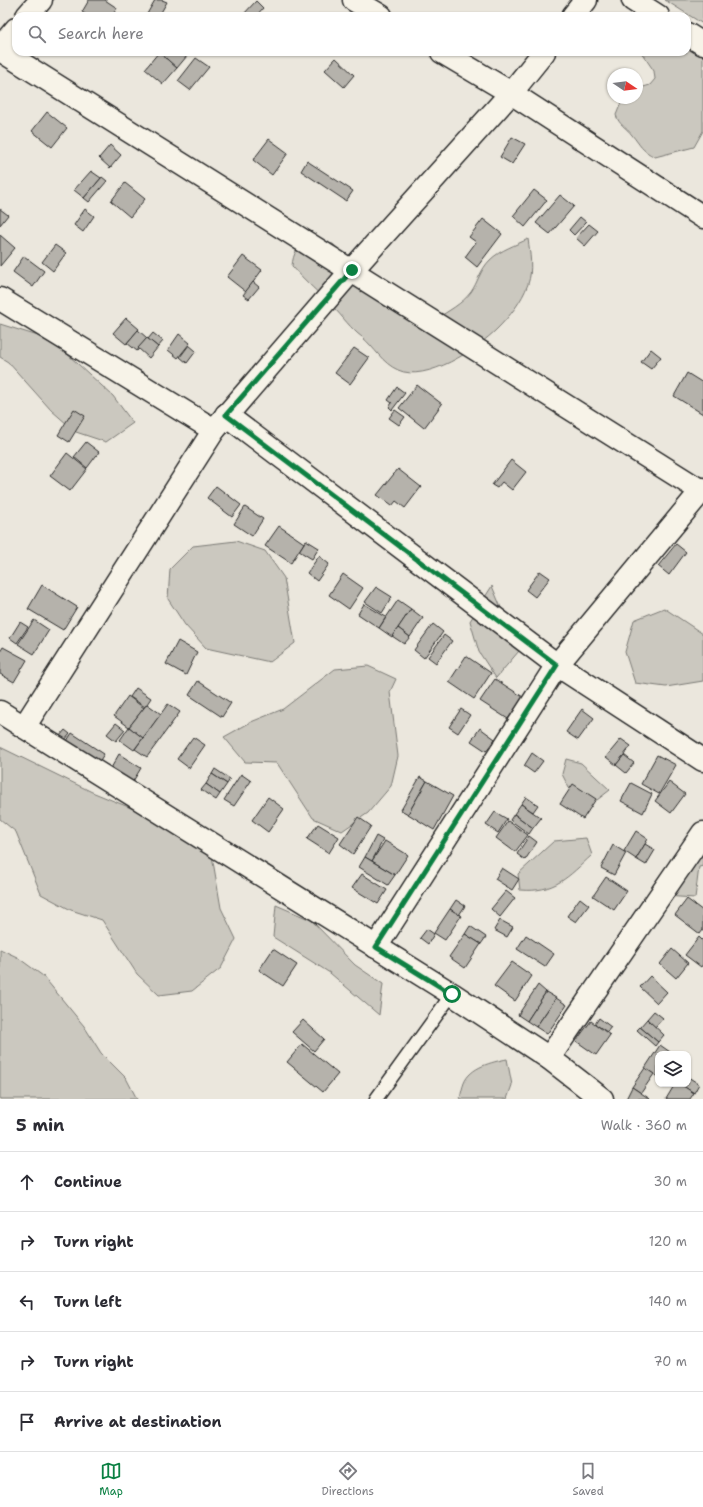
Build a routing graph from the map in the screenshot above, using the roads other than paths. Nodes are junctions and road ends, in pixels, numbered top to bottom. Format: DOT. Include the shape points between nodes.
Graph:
graph roads {
  1 [pos="41,0"];
  2 [pos="354,0"];
  3 [pos="586,0"];
  4 [pos="633,0"];
  5 [pos="30,12"];
  6 [pos="374,12"];
  7 [pos="576,12"];
  8 [pos="652,12"];
  9 [pos="12,34"];
  10 [pos="691,36"];
  11 [pos="703,44"];
  12 [pos="0,49"];
  13 [pos="449,56"];
  14 [pos="541,56"];
  15 [pos="511,93"];
  16 [pos="703,217"];
  17 [pos="352,270"];
  18 [pos="0,299"];
  19 [pos="220,423"];
  20 [pos="703,491"];
  21 [pos="557,665"];
  22 [pos="0,712"];
  23 [pos="24,727"];
  24 [pos="703,760"];
  25 [pos="703,833"];
  26 [pos="376,947"];
  27 [pos="452,994"];
  28 [pos="549,1058"];
  29 [pos="376,1099"];
  30 [pos="602,1099"];
  1 -- 5 [label="street"];
  2 -- 6 [label="street"];
  3 -- 7 [label="street"];
  4 -- 8 [label="street"];
  9 -- 12 [label="street"];
  10 -- 11 [label="street"];
  12 -- 17 [label="street"];
  13 -- 15 [label="street"];
  14 -- 15 [label="street"];
  15 -- 16 [label="street"];
  15 -- 17 [label="street"];
  17 -- 19 [label="street"];
  17 -- 20 [label="street"];
  18 -- 19 [label="street"];
  19 -- 21 [label="street"];
  19 -- 23 [label="street"];
  20 -- 21 [label="street"];
  21 -- 24 [label="street"];
  21 -- 26 [label="street"];
  22 -- 23 [label="street"];
  23 -- 26 [label="street"];
  25 -- 28 [label="street"];
  26 -- 27 [label="street"];
  27 -- 28 [label="street"];
  27 -- 29 [label="lane"];
  28 -- 30 [label="street"];
}
